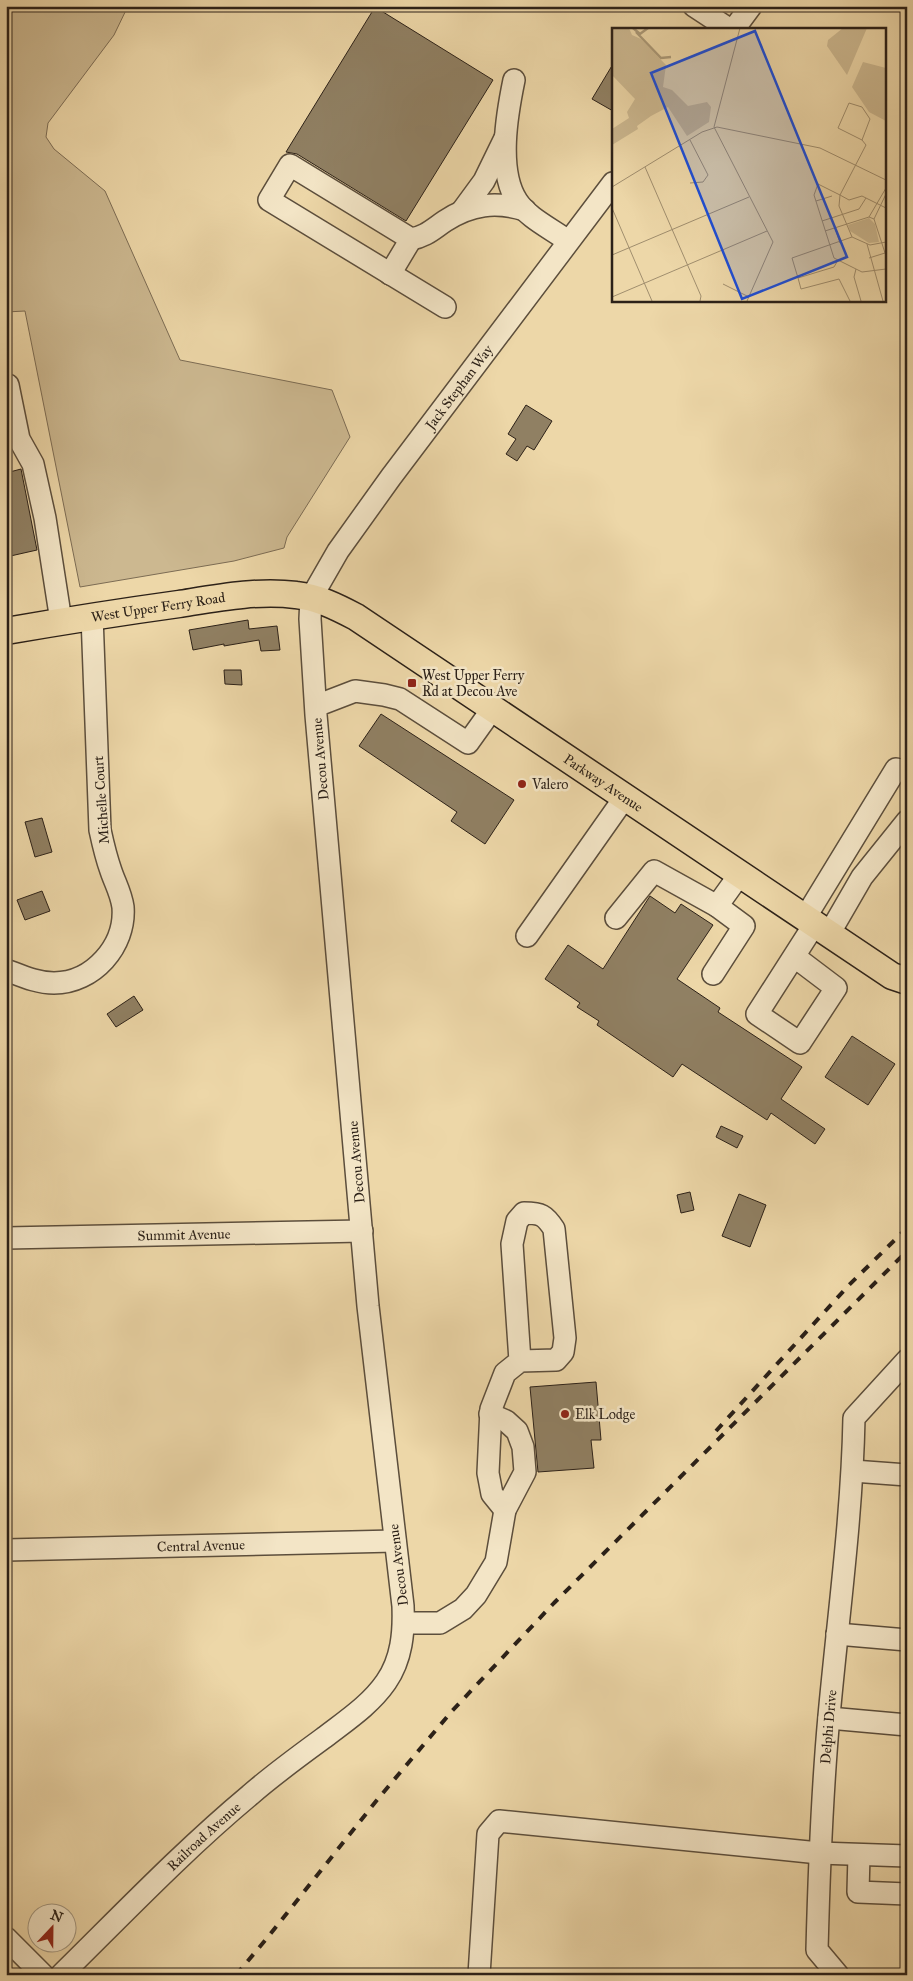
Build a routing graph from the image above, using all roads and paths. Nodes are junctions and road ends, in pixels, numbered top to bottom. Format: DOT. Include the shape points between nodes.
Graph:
graph roads {
  1 [pos="694,6"];
  2 [pos="751,6"];
  3 [pos="727,28"];
  4 [pos="735,28"];
  5 [pos="514,80"];
  6 [pos="506,137"];
  7 [pos="612,184"];
  8 [pos="525,210"];
  9 [pos="462,211"];
  10 [pos="411,239"];
  11 [pos="568,241"];
  12 [pos="390,274"];
  13 [pos="445,307"];
  14 [pos="8,385"];
  15 [pos="311,598"];
  16 [pos="92,616"];
  17 [pos="61,621"];
  18 [pos="6,631"];
  19 [pos="316,706"];
  20 [pos="493,708"];
  21 [pos="907,772"];
  22 [pos="624,797"];
  23 [pos="907,821"];
  24 [pos="740,874"];
  25 [pos="717,906"];
  26 [pos="616,918"];
  27 [pos="816,926"];
  28 [pos="527,936"];
  29 [pos="795,957"];
  30 [pos="6,970"];
  31 [pos="713,974"];
  32 [pos="902,984"];
  33 [pos="362,1231"];
  34 [pos="6,1238"];
  35 [pos="520,1360"];
  36 [pos="907,1360"];
  37 [pos="490,1414"];
  38 [pos="853,1471"];
  39 [pos="907,1475"];
  40 [pos="505,1510"];
  41 [pos="395,1541"];
  42 [pos="6,1550"];
  43 [pos="404,1623"];
  44 [pos="837,1634"];
  45 [pos="907,1640"];
  46 [pos="358,1712"];
  47 [pos="828,1718"];
  48 [pos="907,1725"];
  49 [pos="819,1853"];
  50 [pos="859,1855"];
  51 [pos="907,1856"];
  52 [pos="907,1894"];
  53 [pos="6,1938"];
  54 [pos="43,1975"];
  55 [pos="61,1975"];
  56 [pos="479,1975"];
  57 [pos="838,1975"];
  1 -- 3 [label="street"];
  2 -- 4 [label="street"];
  5 -- 6 [label="street" via="506,118"];
  6 -- 8 [label="street" via="511,189"];
  6 -- 9 [label="street" via="484,181"];
  7 -- 11 [label="street, Jack Stephan Way"];
  8 -- 9 [label="street" via="493,204"];
  8 -- 11 [label="street"];
  9 -- 10 [label="street" via="428,234"];
  10 -- 12 [label="street"];
  10 -- 12 [label="street" via="290,165 269,200"];
  11 -- 15 [label="street, Jack Stephan Way" via="391,477 338,551"];
  12 -- 13 [label="street"];
  14 -- 17 [label="street" via="19,439 33,464"];
  15 -- 16 [label="main road, West Upper Ferry Road" via="272,593"];
  15 -- 19 [label="street, Decou Avenue"];
  15 -- 20 [label="main road, Parkway Avenue" via="356,617"];
  16 -- 17 [label="main road, West Upper Ferry Road"];
  16 -- 30 [label="street, Michelle Court" via="100,830 104,852 120,892 122,923 110,953 100,965 79,978 56,983 41,982"];
  17 -- 18 [label="main road, West Upper Ferry Road"];
  19 -- 20 [label="street" via="355,691 384,695 400,699 468,743"];
  19 -- 33 [label="street, Decou Avenue"];
  20 -- 22 [label="main road, Parkway Avenue"];
  21 -- 27 [label="street" via="896,769"];
  22 -- 24 [label="main road, Parkway Avenue"];
  22 -- 28 [label="street"];
  23 -- 27 [label="street" via="862,877"];
  24 -- 25 [label="street"];
  24 -- 27 [label="main road, Parkway Avenue"];
  25 -- 26 [label="street" via="654,871"];
  25 -- 31 [label="street" via="744,926"];
  27 -- 29 [label="street"];
  27 -- 32 [label="main road, Parkway Avenue"];
  33 -- 34 [label="street, Summit Avenue"];
  33 -- 41 [label="street, Decou Avenue"];
  35 -- 35 [label="street" via="512,1244 517,1221 524,1213 536,1213 546,1218 554,1229 565,1338 563,1352 556,1360"];
  35 -- 37 [label="street" via="505,1373"];
  36 -- 38 [label="street, Delphi Drive" via="854,1418"];
  37 -- 40 [label="street" via="488,1473 492,1494"];
  37 -- 40 [label="street" via="506,1420 517,1431 523,1447 525,1472"];
  38 -- 39 [label="street"];
  38 -- 44 [label="street, Delphi Drive"];
  40 -- 43 [label="street" via="496,1562 464,1610 440,1623"];
  41 -- 42 [label="street, Central Avenue"];
  41 -- 43 [label="street, Decou Avenue"];
  43 -- 46 [label="street, Decou Avenue" via="397,1661 374,1698"];
  44 -- 45 [label="street"];
  44 -- 47 [label="street, Delphi Drive"];
  46 -- 55 [label="street, Railroad Avenue" via="274,1774 225,1816"];
  47 -- 48 [label="street"];
  47 -- 49 [label="street, Delphi Drive"];
  49 -- 50 [label="street"];
  49 -- 56 [label="street" via="499,1821 488,1834"];
  49 -- 57 [label="street, Delphi Drive" via="816,1950"];
  50 -- 51 [label="street"];
  50 -- 52 [label="street" via="858,1892"];
  53 -- 54 [label="street"];
}
